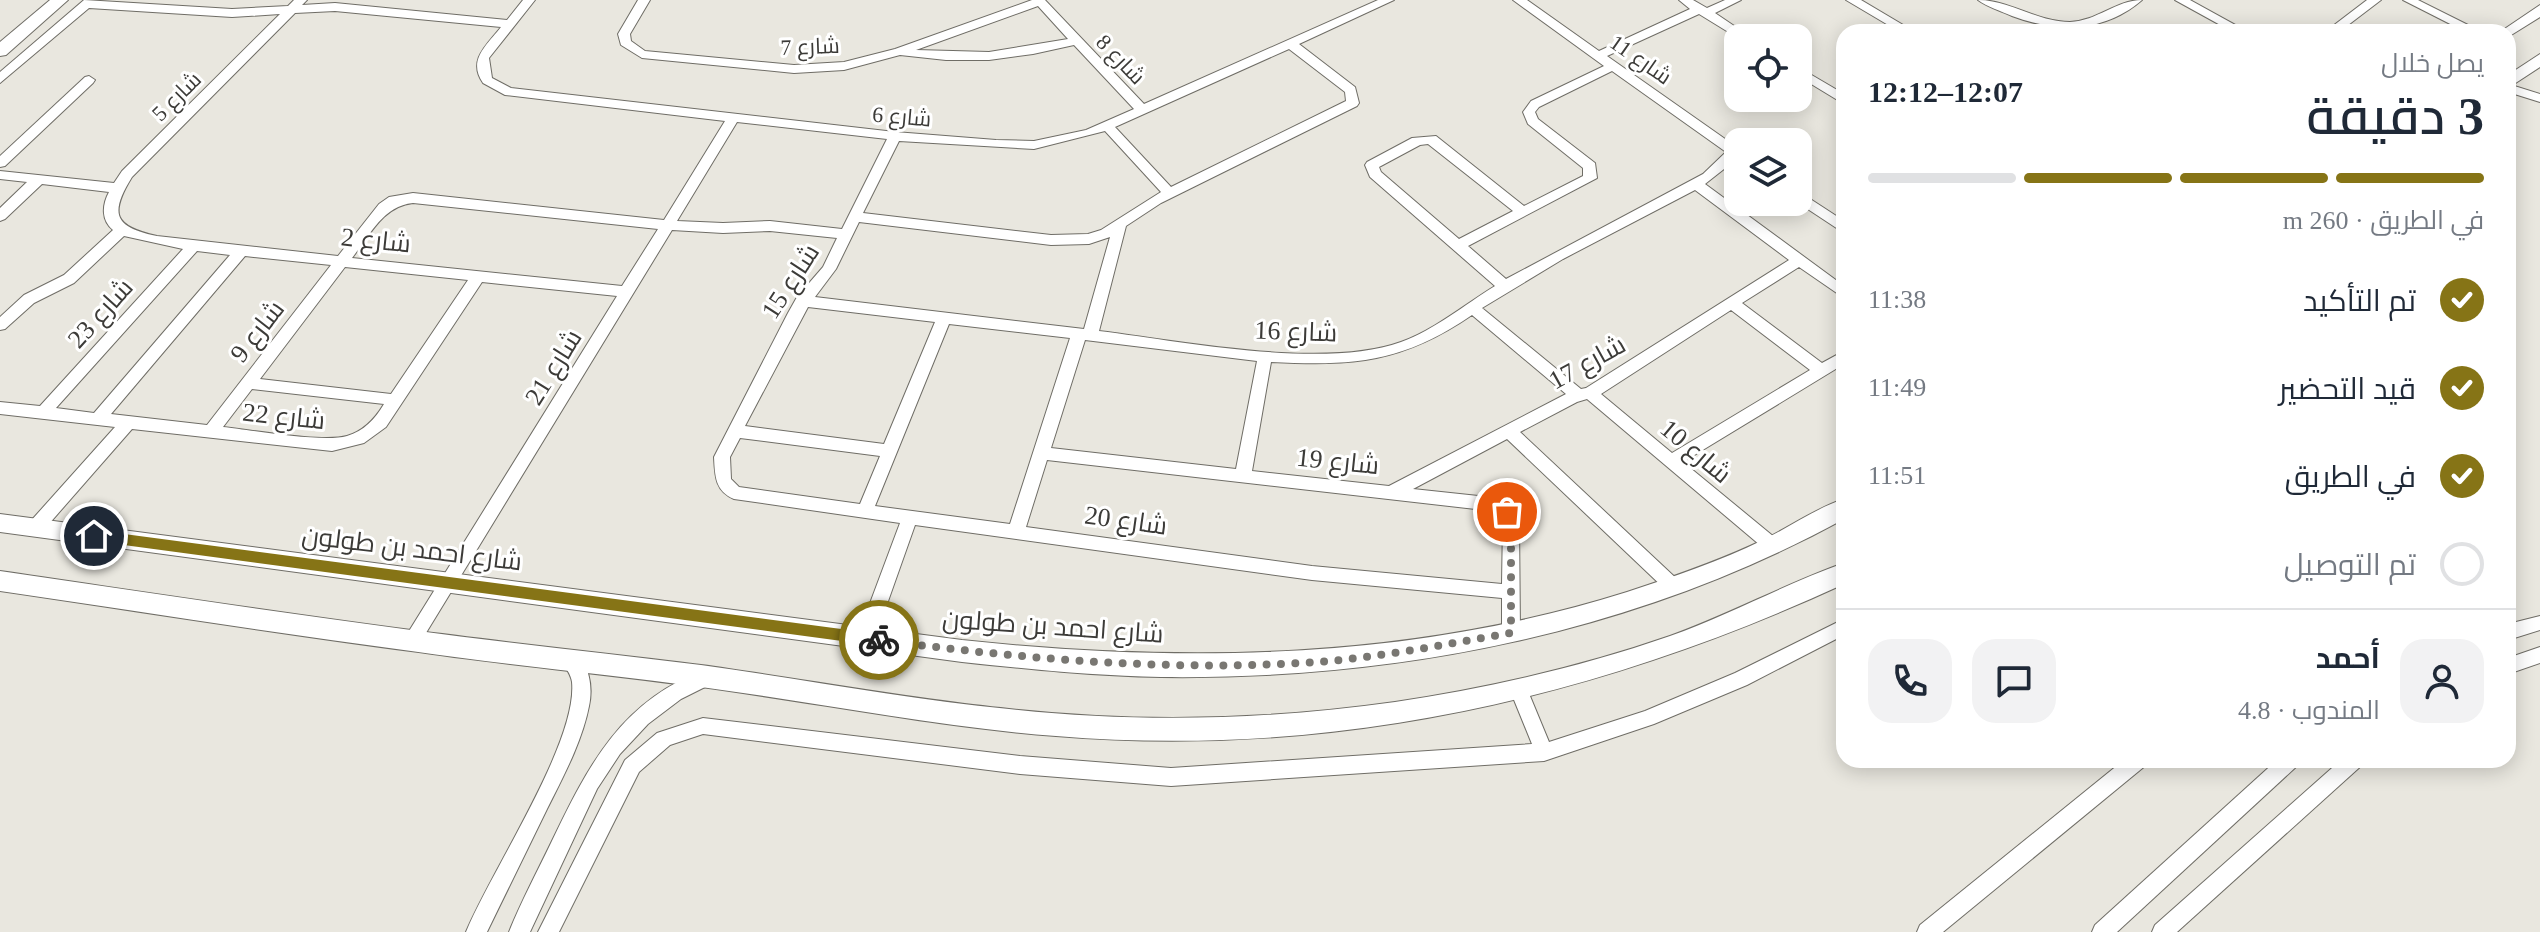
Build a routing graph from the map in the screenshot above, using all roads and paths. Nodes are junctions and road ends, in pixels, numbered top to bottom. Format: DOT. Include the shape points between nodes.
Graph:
graph roads {
  1 [pos="60,0"];
  2 [pos="245,0"];
  3 [pos="410,0"];
  4 [pos="529,0"];
  5 [pos="644,0"];
  6 [pos="1349,0"];
  7 [pos="1388,0"];
  8 [pos="1519,0"];
  9 [pos="1685,0"];
  10 [pos="1735,0"];
  11 [pos="1852,0"];
  12 [pos="1984,0"];
  13 [pos="2136,0"];
  14 [pos="2181,0"];
  15 [pos="2375,0"];
  16 [pos="2409,0"];
  17 [pos="1038,1"];
  18 [pos="89,2"];
  19 [pos="297,4"];
  20 [pos="2540,10"];
  21 [pos="1364,11"];
  22 [pos="1702,11"];
  23 [pos="232,13"];
  24 [pos="399,13"];
  25 [pos="510,24"];
  26 [pos="1724,24"];
  27 [pos="1895,24"];
  28 [pos="2055,24"];
  29 [pos="2086,24"];
  30 [pos="2227,24"];
  31 [pos="2342,24"];
  32 [pos="2459,24"];
  33 [pos="2516,26"];
  34 [pos="1076,41"];
  35 [pos="1291,44"];
  36 [pos="0,51"];
  37 [pos="899,52"];
  38 [pos="1598,56"];
  39 [pos="2539,61"];
  40 [pos="1613,66"];
  41 [pos="0,79"];
  42 [pos="89,80"];
  43 [pos="1812,80"];
  44 [pos="2516,80"];
  45 [pos="1836,83"];
  46 [pos="1826,88"];
  47 [pos="2516,89"];
  48 [pos="1836,95"];
  49 [pos="2540,98"];
  50 [pos="1143,111"];
  51 [pos="734,117"];
  52 [pos="1107,126"];
  53 [pos="895,136"];
  54 [pos="1724,144"];
  55 [pos="0,163"];
  56 [pos="1724,164"];
  57 [pos="0,175"];
  58 [pos="38,180"];
  59 [pos="1696,184"];
  60 [pos="116,188"];
  61 [pos="1169,193"];
  62 [pos="1812,206"];
  63 [pos="1523,212"];
  64 [pos="0,216"];
  65 [pos="855,217"];
  66 [pos="1836,222"];
  67 [pos="1120,224"];
  68 [pos="668,225"];
  69 [pos="121,231"];
  70 [pos="846,234"];
  71 [pos="1458,245"];
  72 [pos="194,246"];
  73 [pos="242,250"];
  74 [pos="1799,260"];
  75 [pos="342,261"];
  76 [pos="479,275"];
  77 [pos="1505,286"];
  78 [pos="1836,287"];
  79 [pos="627,292"];
  80 [pos="802,301"];
  81 [pos="1732,303"];
  82 [pos="1474,309"];
  83 [pos="944,318"];
  84 [pos="0,325"];
  85 [pos="1084,334"];
  86 [pos="1265,356"];
  87 [pos="1836,362"];
  88 [pos="1821,371"];
  89 [pos="247,383"];
  90 [pos="1584,394"];
  91 [pos="396,400"];
  92 [pos="0,408"];
  93 [pos="43,413"];
  94 [pos="98,419"];
  95 [pos="128,423"];
  96 [pos="735,431"];
  97 [pos="210,432"];
  98 [pos="1510,433"];
  99 [pos="890,451"];
  100 [pos="1041,453"];
  101 [pos="1671,461"];
  102 [pos="1243,476"];
  103 [pos="734,493"];
  104 [pos="1391,493"];
  105 [pos="865,511"];
  106 [pos="1836,512"];
  107 [pos="910,517"];
  108 [pos="0,523"];
  109 [pos="35,528"];
  110 [pos="1016,531"];
  111 [pos="1773,546"];
  112 [pos="1836,577"];
  113 [pos="0,581"];
  114 [pos="448,583"];
  115 [pos="1673,586"];
  116 [pos="1511,592"];
  117 [pos="2540,623"];
  118 [pos="2516,630"];
  119 [pos="1836,631"];
  120 [pos="1511,633"];
  121 [pos="866,638"];
  122 [pos="412,641"];
  123 [pos="2540,655"];
  124 [pos="570,660"];
  125 [pos="2516,663"];
  126 [pos="707,677"];
  127 [pos="1519,690"];
  128 [pos="1544,752"];
  129 [pos="2128,768"];
  130 [pos="2281,768"];
  131 [pos="2342,768"];
  132 [pos="476,932"];
  133 [pos="519,932"];
  134 [pos="548,932"];
  135 [pos="1927,932"];
  136 [pos="2102,932"];
  137 [pos="2162,932"];
  1 -- 36 [label="street"];
  2 -- 23 [label="street"];
  3 -- 24 [label="street"];
  4 -- 25 [label="street, شارع 6"];
  5 -- 37 [label="street, شارع 7" via="624,34 625,42 642,54 794,69 844,66"];
  6 -- 21 [label="street"];
  7 -- 21 [label="street, شارع 6"];
  8 -- 38 [label="street, شارع 11"];
  9 -- 22 [label="street"];
  10 -- 22 [label="street"];
  11 -- 27 [label="street"];
  12 -- 28 [label="street"];
  13 -- 29 [label="street"];
  14 -- 30 [label="street"];
  15 -- 31 [label="street"];
  16 -- 32 [label="street"];
  17 -- 34 [label="street, شارع 8"];
  17 -- 37 [label="street, شارع 7"];
  18 -- 23 [label="street"];
  18 -- 41 [label="street"];
  19 -- 23 [label="street"];
  19 -- 24 [label="street"];
  19 -- 60 [label="street, شارع 5"];
  20 -- 33 [label="street"];
  21 -- 35 [label="street, شارع 6"];
  22 -- 26 [label="street"];
  22 -- 38 [label="street"];
  24 -- 25 [label="street"];
  25 -- 51 [label="street, شارع 6" via="483,58 484,79 494,87 536,97"];
  34 -- 37 [label="street" via="988,57"];
  34 -- 50 [label="street, شارع 8"];
  35 -- 50 [label="street, شارع 6"];
  35 -- 61 [label="street" via="1351,90 1353,103"];
  38 -- 40 [label="street, شارع 11"];
  39 -- 44 [label="street"];
  40 -- 54 [label="street, شارع 11"];
  40 -- 63 [label="street" via="1531,108 1533,121 1592,170 1590,178"];
  42 -- 55 [label="street"];
  43 -- 46 [label="street"];
  45 -- 46 [label="street"];
  46 -- 48 [label="street"];
  47 -- 49 [label="street"];
  50 -- 52 [label="street, شارع 6"];
  51 -- 53 [label="street, شارع 6"];
  51 -- 68 [label="street, شارع 21"];
  52 -- 53 [label="street, شارع 6" via="1034,145"];
  52 -- 61 [label="street"];
  53 -- 65 [label="street, شارع 15"];
  56 -- 59 [label="street, شارع 16"];
  57 -- 58 [label="street"];
  58 -- 60 [label="street"];
  58 -- 64 [label="street"];
  59 -- 74 [label="street"];
  59 -- 77 [label="street, شارع 16"];
  60 -- 69 [label="street" via="109,213"];
  61 -- 67 [label="street"];
  62 -- 66 [label="street"];
  63 -- 71 [label="street"];
  63 -- 71 [label="street" via="1436,140 1421,139 1374,162 1375,174"];
  65 -- 67 [label="street" via="1070,241 1106,233"];
  65 -- 70 [label="street, شارع 15"];
  67 -- 85 [label="street"];
  68 -- 70 [label="street, شارع 9" via="770,226"];
  68 -- 75 [label="street, شارع 9" via="407,197 384,207"];
  68 -- 79 [label="street, شارع 21"];
  69 -- 72 [label="street, شارع 2"];
  69 -- 84 [label="street" via="69,279 29,299"];
  70 -- 80 [label="street, شارع 15" via="825,277"];
  71 -- 77 [label="street"];
  72 -- 73 [label="street, شارع 2"];
  72 -- 93 [label="street, شارع 23"];
  73 -- 75 [label="street, شارع 2"];
  73 -- 94 [label="street"];
  74 -- 78 [label="street"];
  74 -- 81 [label="street, شارع 17"];
  75 -- 76 [label="street, شارع 2"];
  75 -- 89 [label="street, شارع 9"];
  76 -- 79 [label="street, شارع 2"];
  76 -- 91 [label="street, شارع 22"];
  77 -- 82 [label="street, شارع 16"];
  79 -- 114 [label="street, شارع 21"];
  80 -- 83 [label="street, شارع 16"];
  80 -- 96 [label="street, شارع 15"];
  81 -- 88 [label="street"];
  81 -- 90 [label="street, شارع 17"];
  82 -- 86 [label="street, شارع 16" via="1437,333 1391,350 1340,358"];
  82 -- 90 [label="street, شارع 10"];
  83 -- 85 [label="street, شارع 16"];
  83 -- 99 [label="street"];
  85 -- 86 [label="street, شارع 16"];
  85 -- 100 [label="street"];
  86 -- 102 [label="street"];
  87 -- 88 [label="street"];
  88 -- 101 [label="street"];
  89 -- 91 [label="street"];
  89 -- 97 [label="street, شارع 9"];
  90 -- 98 [label="street, شارع 17"];
  90 -- 101 [label="street, شارع 10"];
  91 -- 97 [label="street, شارع 22" via="371,432 345,444"];
  92 -- 93 [label="street, شارع 22"];
  93 -- 94 [label="street, شارع 22"];
  94 -- 95 [label="street, شارع 22"];
  95 -- 97 [label="street, شارع 22"];
  95 -- 109 [label="street"];
  96 -- 99 [label="street"];
  96 -- 103 [label="street, شارع 15" via="720,465 723,481"];
  98 -- 104 [label="street, شارع 17"];
  98 -- 115 [label="street"];
  99 -- 105 [label="street"];
  100 -- 102 [label="street, شارع 19"];
  100 -- 110 [label="street"];
  101 -- 111 [label="street, شارع 10"];
  102 -- 104 [label="street, شارع 19"];
  103 -- 105 [label="street, شارع 20"];
  104 -- 116 [label="street, شارع 19" via="1491,504 1507,512"];
  105 -- 107 [label="street, شارع 20"];
  106 -- 111 [label="street, شارع احمد بن طولون"];
  107 -- 110 [label="street, شارع 20"];
  107 -- 121 [label="street"];
  108 -- 109 [label="street, شارع احمد بن طولون"];
  109 -- 114 [label="street, شارع احمد بن طولون"];
  110 -- 116 [label="street, شارع 20" via="1312,573"];
  111 -- 115 [label="street, شارع احمد بن طولون"];
  112 -- 127 [label="street" via="1690,641"];
  113 -- 122 [label="street"];
  114 -- 121 [label="street, شارع احمد بن طولون"];
  114 -- 122 [label="street, شارع 21"];
  115 -- 120 [label="street, شارع احمد بن طولون"];
  116 -- 120 [label="street, شارع 19"];
  117 -- 118 [label="street"];
  119 -- 128 [label="street" via="1648,718"];
  120 -- 121 [label="street, شارع احمد بن طولون" via="1320,662 1205,666 1082,663"];
  122 -- 124 [label="street"];
  123 -- 125 [label="street"];
  124 -- 126 [label="street"];
  124 -- 132 [label="street" via="581,676 581,704 571,735"];
  126 -- 127 [label="street" via="941,711 1110,728 1232,728 1354,719"];
  126 -- 133 [label="street" via="675,693 613,748 590,783"];
  127 -- 128 [label="street"];
  128 -- 134 [label="street" via="1171,777 689,728 651,745 632,766"];
  129 -- 135 [label="street"];
  130 -- 136 [label="street"];
  131 -- 137 [label="street"];
}
